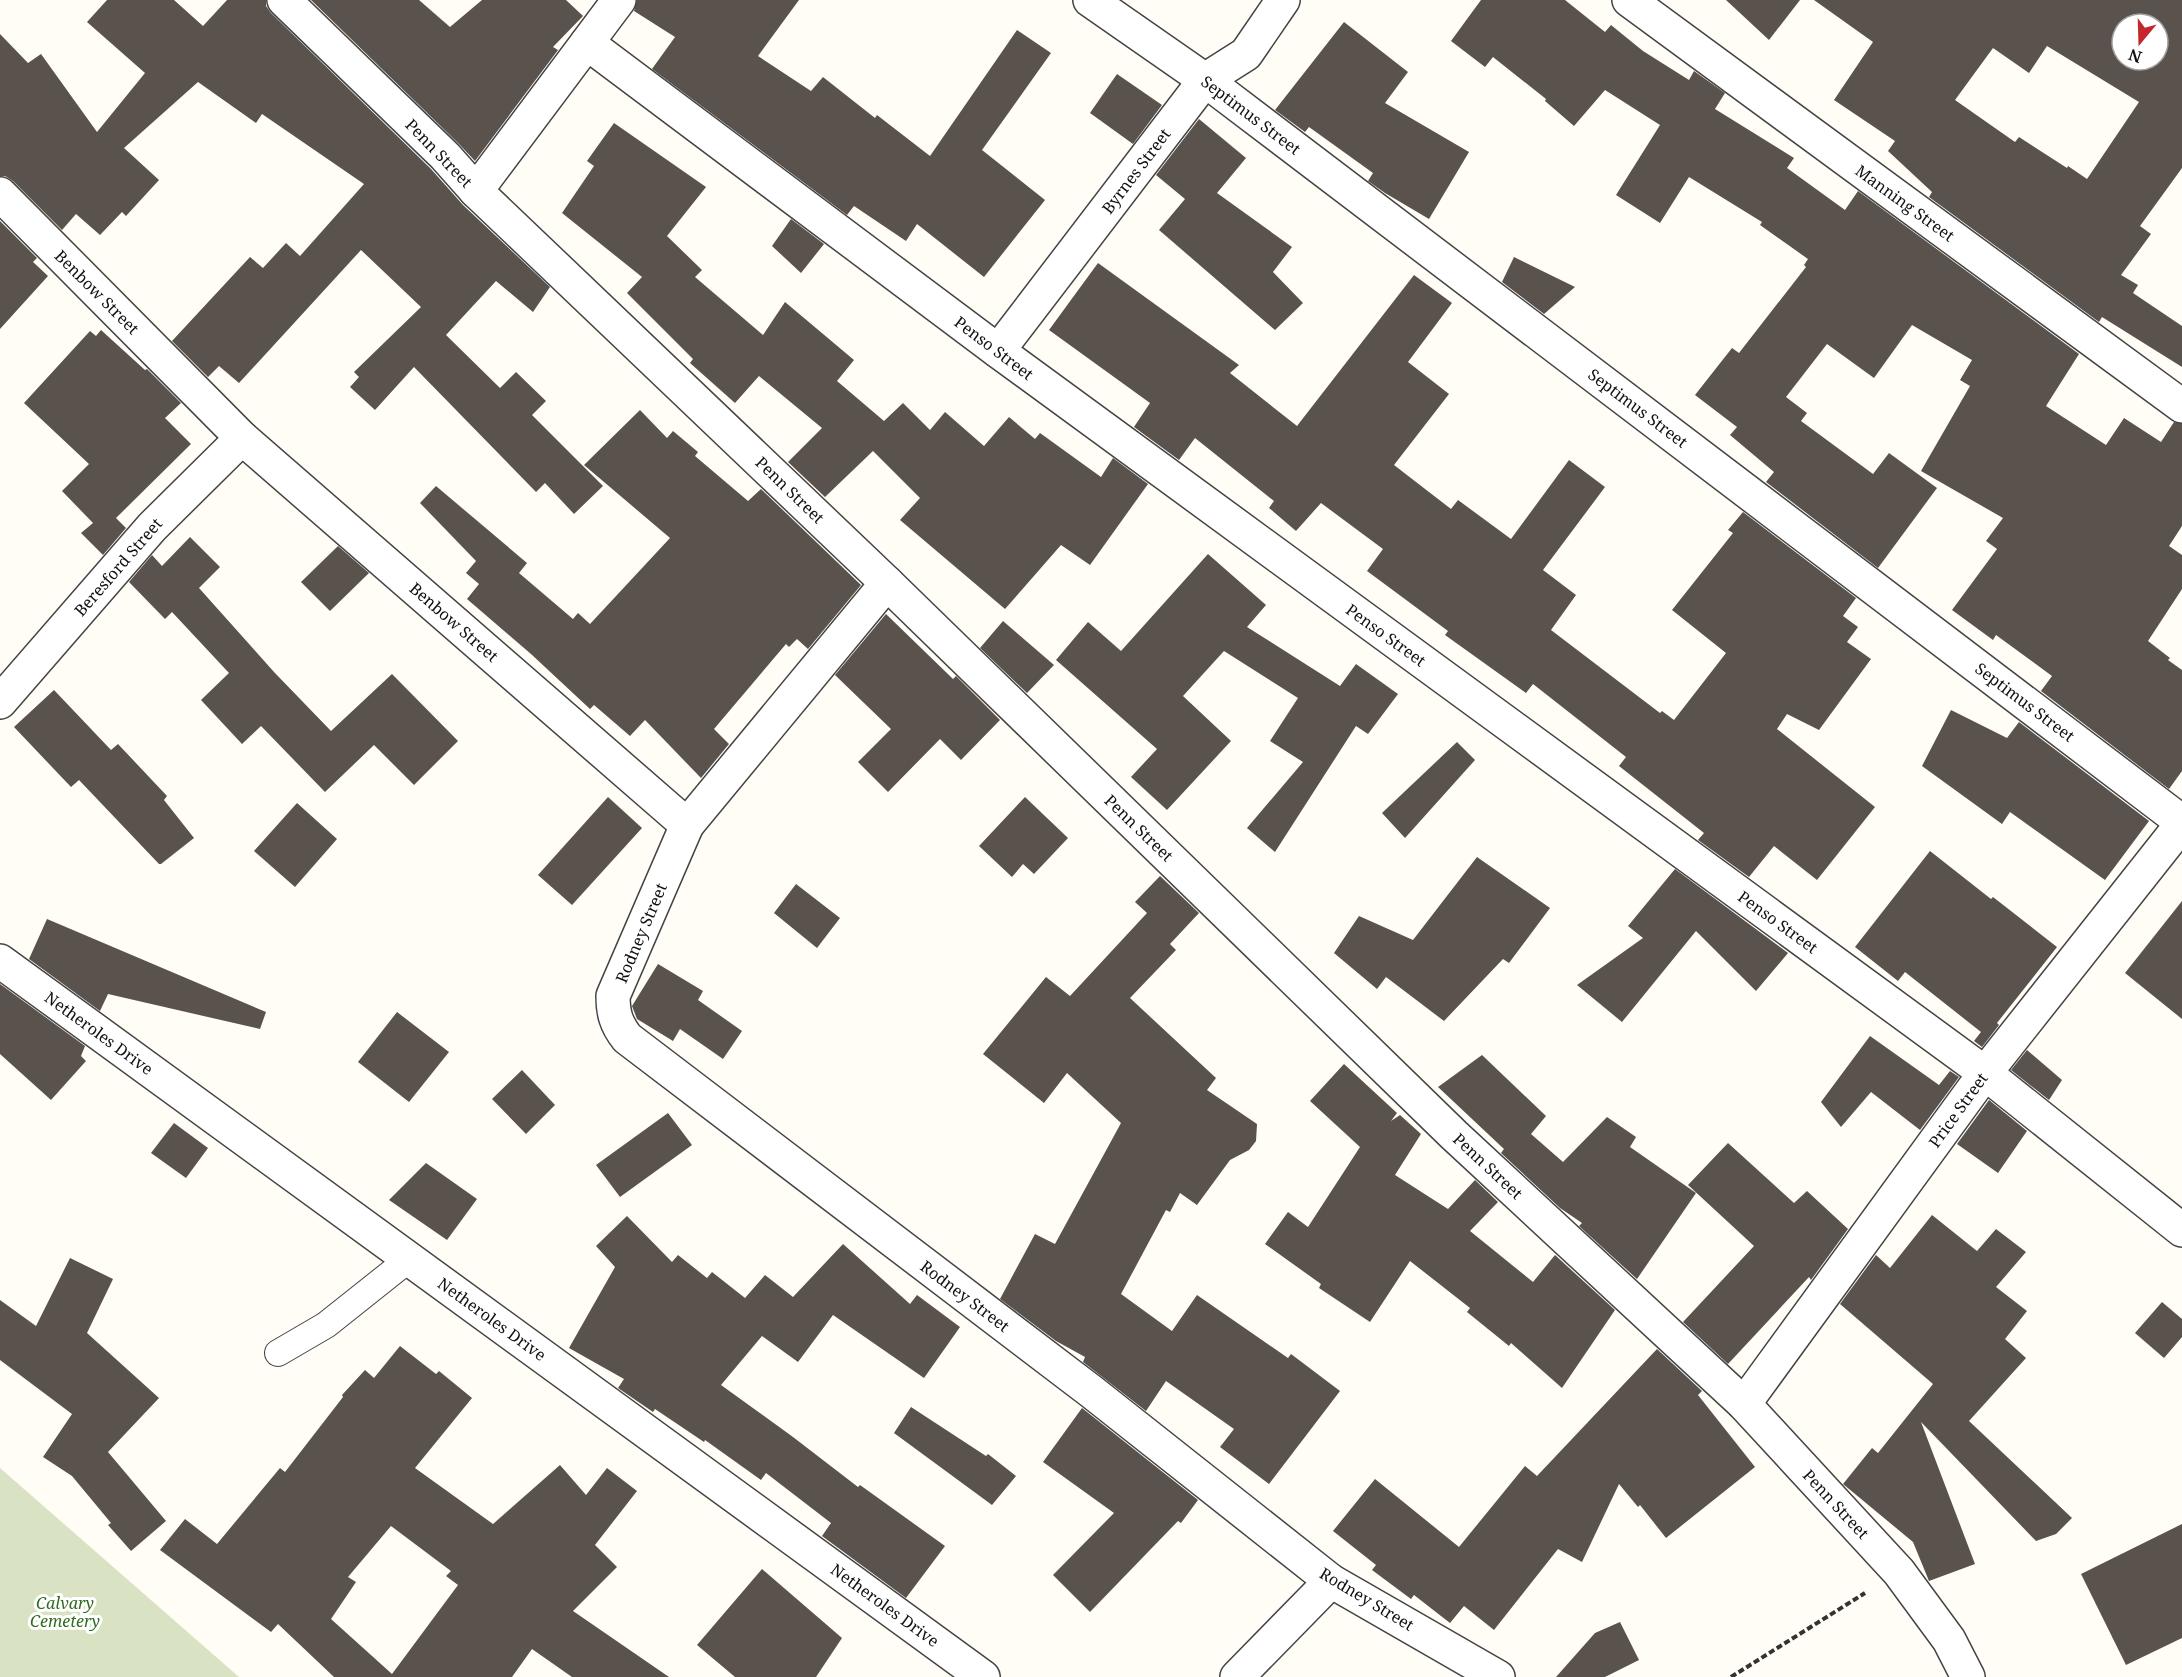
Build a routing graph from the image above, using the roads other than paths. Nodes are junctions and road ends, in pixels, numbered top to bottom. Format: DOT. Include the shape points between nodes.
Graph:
graph roads {
  1 [pos="284,0"];
  2 [pos="619,0"];
  3 [pos="1090,0"];
  4 [pos="1282,0"];
  5 [pos="1629,0"];
  6 [pos="587,43"];
  7 [pos="1206,80"];
  8 [pos="476,191"];
  9 [pos="3,204"];
  10 [pos="998,351"];
  11 [pos="2182,406"];
  12 [pos="242,438"];
  13 [pos="887,583"];
  14 [pos="0,702"];
  15 [pos="2182,823"];
  16 [pos="687,825"];
  17 [pos="0,961"];
  18 [pos="1985,1073"];
  19 [pos="2182,1230"];
  20 [pos="409,1259"];
  21 [pos="278,1353"];
  22 [pos="1744,1404"];
  23 [pos="1331,1581"];
  24 [pos="983,1677"];
  25 [pos="1237,1677"];
  26 [pos="1498,1677"];
  27 [pos="1968,1677"];
  1 -- 8 [label="street, Penn Street"];
  2 -- 6 [label="street"];
  3 -- 7 [label="street, Septimus Street"];
  4 -- 7 [label="street, Byrnes Street" via="1246,54"];
  5 -- 11 [label="street, Manning Street"];
  6 -- 8 [label="street"];
  6 -- 10 [label="street, Penso Street"];
  7 -- 10 [label="street, Byrnes Street"];
  7 -- 15 [label="street, Septimus Street"];
  8 -- 13 [label="street, Penn Street"];
  9 -- 12 [label="street, Benbow Street"];
  10 -- 18 [label="street, Penso Street"];
  12 -- 14 [label="street, Beresford Street" via="152,526"];
  12 -- 16 [label="street, Benbow Street"];
  13 -- 16 [label="street"];
  13 -- 22 [label="street, Penn Street" via="1454,1135"];
  15 -- 18 [label="street, Price Street"];
  16 -- 23 [label="street, Rodney Street" via="614,996 613,1011 627,1038 1092,1392"];
  17 -- 20 [label="street, Netheroles Drive"];
  18 -- 19 [label="street, Penso Street"];
  18 -- 22 [label="street, Price Street"];
  20 -- 21 [label="lane" via="326,1325"];
  20 -- 24 [label="street, Netheroles Drive"];
  22 -- 27 [label="street, Penn Street" via="1899,1572 1949,1640"];
  23 -- 25 [label="street"];
  23 -- 26 [label="street, Rodney Street"];
}
